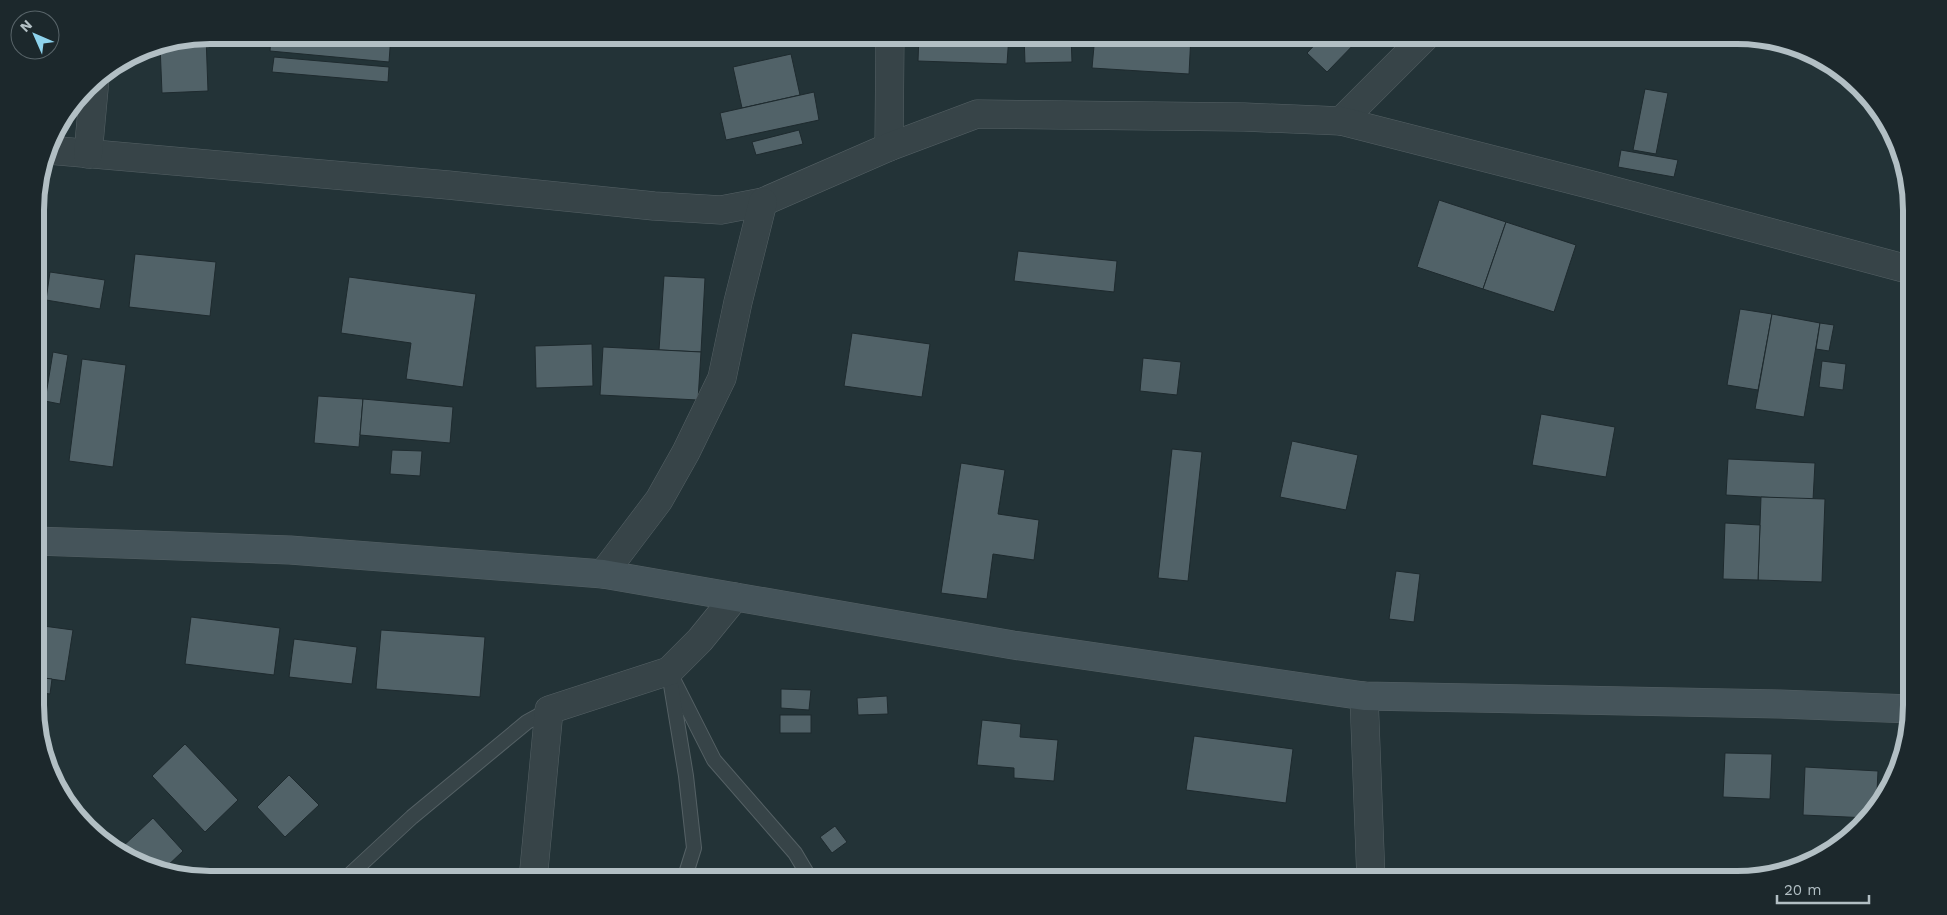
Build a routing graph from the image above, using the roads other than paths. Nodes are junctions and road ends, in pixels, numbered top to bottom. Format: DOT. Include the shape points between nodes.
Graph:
graph roads {
  1 [pos="890,44"];
  2 [pos="1417,44"];
  3 [pos="94,90"];
  4 [pos="1341,121"];
  5 [pos="889,147"];
  6 [pos="54,151"];
  7 [pos="88,154"];
  8 [pos="763,202"];
  9 [pos="1903,268"];
  10 [pos="44,541"];
  11 [pos="603,574"];
  12 [pos="735,597"];
  13 [pos="669,672"];
  14 [pos="1364,696"];
  15 [pos="1903,709"];
  16 [pos="549,710"];
  17 [pos="354,871"];
  18 [pos="534,871"];
  19 [pos="687,871"];
  20 [pos="806,871"];
  21 [pos="1371,871"];
  1 -- 5 [label="street"];
  2 -- 4 [label="street"];
  3 -- 7 [label="street"];
  4 -- 5 [label="street" via="1244,116 977,114"];
  4 -- 9 [label="street"];
  5 -- 8 [label="street"];
  6 -- 7 [label="street"];
  7 -- 8 [label="street" via="654,206 722,210"];
  8 -- 11 [label="street" via="722,378 659,500"];
  10 -- 11 [label="street" via="290,550"];
  11 -- 12 [label="street"];
  12 -- 13 [label="street"];
  12 -- 14 [label="street" via="1013,645"];
  13 -- 16 [label="street"];
  13 -- 19 [label="lane" via="694,848"];
  13 -- 20 [label="lane" via="714,760 795,853"];
  14 -- 15 [label="street"];
  14 -- 21 [label="street"];
  16 -- 17 [label="lane" via="527,722 412,817"];
  16 -- 18 [label="street"];
}
